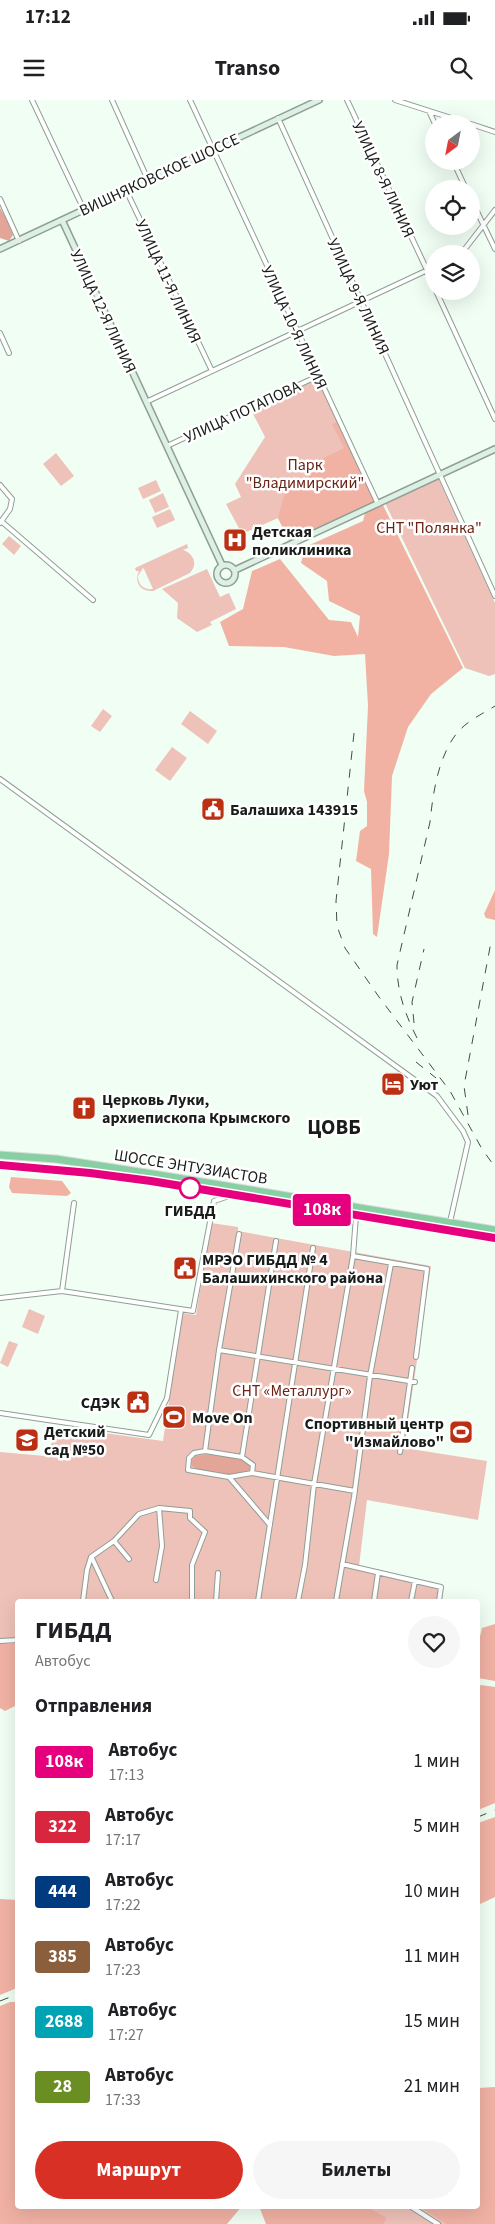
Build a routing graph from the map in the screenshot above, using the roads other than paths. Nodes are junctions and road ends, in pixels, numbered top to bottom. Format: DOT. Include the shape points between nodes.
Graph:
graph roads {
  1 [pos="32,100"];
  2 [pos="112,100"];
  3 [pos="190,100"];
  4 [pos="320,100"];
  5 [pos="347,100"];
  6 [pos="396,100"];
  7 [pos="429,111"];
  8 [pos="431,115"];
  9 [pos="442,115"];
  10 [pos="278,118"];
  11 [pos="480,127"];
  12 [pos="495,132"];
  13 [pos="213,149"];
  14 [pos="148,180"];
  15 [pos="126,190"];
  16 [pos="0,199"];
  17 [pos="84,210"];
  18 [pos="495,210"];
  19 [pos="480,217"];
  20 [pos="62,220"];
  21 [pos="484,225"];
  22 [pos="19,241"];
  23 [pos="468,245"];
  24 [pos="0,249"];
  25 [pos="495,249"];
  26 [pos="425,267"];
  27 [pos="425,272"];
  28 [pos="440,300"];
  29 [pos="362,301"];
  30 [pos="297,332"];
  31 [pos="0,333"];
  32 [pos="9,353"];
  33 [pos="212,371"];
  34 [pos="318,376"];
  35 [pos="146,402"];
  36 [pos="495,418"];
  37 [pos="166,446"];
  38 [pos="495,449"];
  39 [pos="440,474"];
  40 [pos="0,485"];
  41 [pos="378,504"];
  42 [pos="1,522"];
  43 [pos="222,565"];
  44 [pos="235,570"];
  45 [pos="495,596"];
  46 [pos="93,600"];
  47 [pos="0,779"];
  48 [pos="0,1155"];
  49 [pos="0,1165"];
  50 [pos="231,1195"];
  51 [pos="74,1203"];
  52 [pos="356,1215"];
  53 [pos="450,1222"];
  54 [pos="495,1230"];
  55 [pos="239,1234"];
  56 [pos="495,1238"];
  57 [pos="276,1241"];
  58 [pos="313,1248"];
  59 [pos="353,1256"];
  60 [pos="391,1264"];
  61 [pos="62,1291"];
  62 [pos="0,1298"];
  63 [pos="181,1310"];
  64 [pos="219,1350"];
  65 [pos="257,1357"];
  66 [pos="416,1357"];
  67 [pos="294,1363"];
  68 [pos="412,1368"];
  69 [pos="333,1370"];
  70 [pos="370,1376"];
  71 [pos="413,1382"];
  72 [pos="0,1413"];
  73 [pos="204,1452"];
  74 [pos="400,1452"];
  75 [pos="242,1457"];
  76 [pos="252,1473"];
  77 [pos="229,1477"];
  78 [pos="277,1478"];
  79 [pos="314,1484"];
  80 [pos="355,1491"];
  81 [pos="159,1508"];
  82 [pos="270,1525"];
  83 [pos="114,1541"];
  84 [pos="92,1557"];
  85 [pos="129,1559"];
  86 [pos="342,1564"];
  87 [pos="378,1573"];
  88 [pos="218,1574"];
  89 [pos="156,1580"];
  90 [pos="415,1581"];
  91 [pos="83,1599"];
  92 [pos="111,1599"];
  93 [pos="192,1599"];
  94 [pos="216,1599"];
  95 [pos="258,1599"];
  96 [pos="298,1599"];
  97 [pos="336,1599"];
  98 [pos="374,1599"];
  99 [pos="412,1599"];
  100 [pos="439,1599"];
  101 [pos="15,1640"];
  102 [pos="0,1641"];
  103 [pos="415,2209"];
  104 [pos="438,2224"];
  1 -- 17 [label="street"];
  2 -- 14 [label="street"];
  3 -- 13 [label="street"];
  4 -- 10 [label="street, ВИШНЯКОВСКОЕ ШОССЕ"];
  5 -- 26 [label="street, УЛИЦА 8-Я ЛИНИЯ"];
  6 -- 7 [label="street"];
  7 -- 8 [label="street"];
  7 -- 9 [label="street"];
  10 -- 13 [label="street, ВИШНЯКОВСКОЕ ШОССЕ"];
  10 -- 29 [label="street, УЛИЦА 9-Я ЛИНИЯ"];
  11 -- 12 [label="street"];
  13 -- 14 [label="street, ВИШНЯКОВСКОЕ ШОССЕ"];
  13 -- 30 [label="street, УЛИЦА 10-Я ЛИНИЯ"];
  14 -- 15 [label="street, ВИШНЯКОВСКОЕ ШОССЕ"];
  15 -- 17 [label="street, ВИШНЯКОВСКОЕ ШОССЕ"];
  15 -- 33 [label="street, УЛИЦА 11-Я ЛИНИЯ"];
  16 -- 22 [label="street"];
  17 -- 20 [label="street, ВИШНЯКОВСКОЕ ШОССЕ"];
  18 -- 21 [label="street"];
  19 -- 21 [label="street"];
  20 -- 22 [label="street, ВИШНЯКОВСКОЕ ШОССЕ"];
  20 -- 35 [label="street, УЛИЦА 12-Я ЛИНИЯ"];
  21 -- 23 [label="street"];
  21 -- 25 [label="street"];
  22 -- 24 [label="street, ВИШНЯКОВСКОЕ ШОССЕ"];
  27 -- 29 [label="street"];
  28 -- 36 [label="street"];
  29 -- 30 [label="street"];
  29 -- 39 [label="street, УЛИЦА 9-Я ЛИНИЯ"];
  30 -- 33 [label="street"];
  30 -- 34 [label="street, УЛИЦА 10-Я ЛИНИЯ"];
  31 -- 32 [label="street"];
  33 -- 35 [label="street"];
  34 -- 37 [label="street, УЛИЦА ПОТАПОВА"];
  34 -- 41 [label="street, УЛИЦА 10-Я ЛИНИЯ"];
  35 -- 37 [label="street, УЛИЦА 12-Я ЛИНИЯ"];
  37 -- 43 [label="street, УЛИЦА 12-Я ЛИНИЯ"];
  38 -- 39 [label="street"];
  39 -- 41 [label="street"];
  39 -- 45 [label="street, УЛИЦА 9-Я ЛИНИЯ"];
  40 -- 42 [label="street" via="12,499 10,509"];
  41 -- 44 [label="street"];
  42 -- 46 [label="street"];
  43 -- 44 [label="street"];
  43 -- 44 [label="street" via="218,576 223,582 234,579"];
  47 -- 53 [label="street" via="437,1096 468,1142"];
  48 -- 53 [label="highway, ШОССЕ ЭНТУЗИАСТОВ" via="56,1159 159,1174"];
  49 -- 50 [label="highway, ШОССЕ ЭНТУЗИАСТОВ" via="90,1173"];
  50 -- 52 [label="highway, ШОССЕ ЭНТУЗИАСТОВ"];
  50 -- 63 [label="street" via="214,1201 193,1311"];
  51 -- 61 [label="street"];
  52 -- 56 [label="highway, ШОССЕ ЭНТУЗИАСТОВ"];
  52 -- 59 [label="street"];
  53 -- 54 [label="highway, ШОССЕ ЭНТУЗИАСТОВ"];
  55 -- 64 [label="street"];
  57 -- 65 [label="street"];
  58 -- 67 [label="street"];
  59 -- 60 [label="street"];
  59 -- 69 [label="street"];
  60 -- 66 [label="street" via="427,1269 426,1299"];
  60 -- 70 [label="street"];
  61 -- 62 [label="street"];
  61 -- 63 [label="street"];
  63 -- 72 [label="street" via="167,1398 149,1435"];
  64 -- 65 [label="street"];
  64 -- 73 [label="street"];
  65 -- 67 [label="street"];
  65 -- 75 [label="street"];
  67 -- 69 [label="street"];
  67 -- 78 [label="street"];
  68 -- 71 [label="street"];
  69 -- 70 [label="street"];
  69 -- 79 [label="street"];
  70 -- 71 [label="street"];
  70 -- 80 [label="street"];
  71 -- 74 [label="street"];
  73 -- 75 [label="street"];
  73 -- 77 [label="street" via="194,1453 189,1458 188,1470"];
  75 -- 76 [label="street" via="253,1465"];
  76 -- 77 [label="street"];
  76 -- 78 [label="street"];
  77 -- 82 [label="street"];
  78 -- 79 [label="street"];
  78 -- 82 [label="street"];
  79 -- 80 [label="street"];
  79 -- 96 [label="street"];
  80 -- 86 [label="street"];
  81 -- 83 [label="street" via="139,1514"];
  81 -- 89 [label="street" via="162,1546"];
  81 -- 93 [label="street" via="190,1511 190,1518 205,1532 192,1565"];
  82 -- 95 [label="street"];
  83 -- 84 [label="street"];
  83 -- 85 [label="street"];
  84 -- 91 [label="street"];
  84 -- 92 [label="street"];
  86 -- 87 [label="street"];
  86 -- 97 [label="street"];
  87 -- 90 [label="street"];
  87 -- 98 [label="street"];
  88 -- 94 [label="street"];
  90 -- 99 [label="street"];
  90 -- 100 [label="street" via="441,1587"];
  101 -- 102 [label="street"];
  103 -- 104 [label="street"];
}
